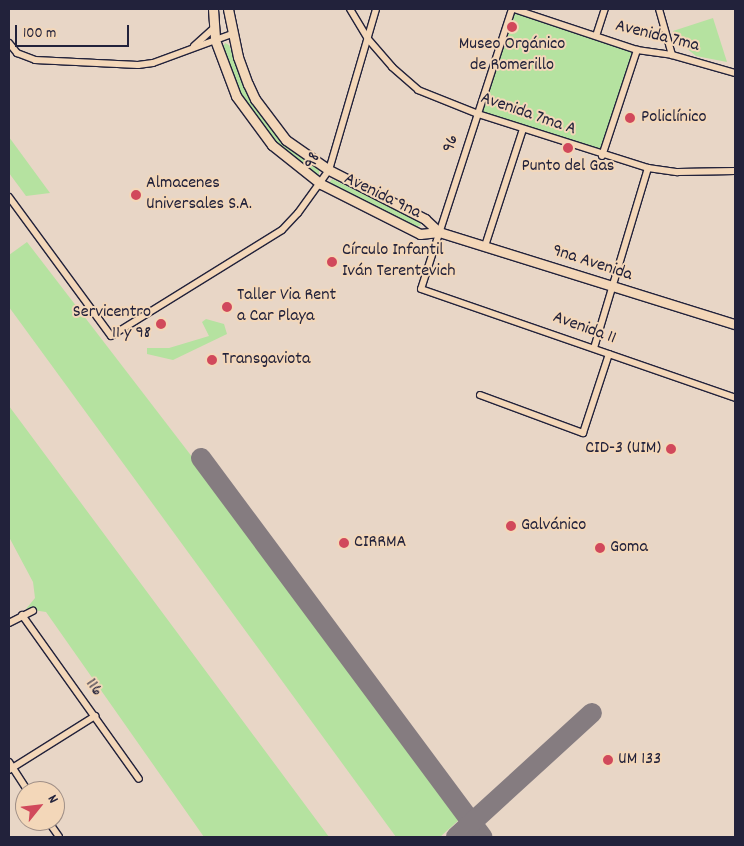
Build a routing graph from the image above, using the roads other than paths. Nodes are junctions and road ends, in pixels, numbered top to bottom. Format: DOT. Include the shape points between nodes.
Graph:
graph roads {
  1 [pos="213,9"];
  2 [pos="228,9"];
  3 [pos="350,9"];
  4 [pos="376,9"];
  5 [pos="513,9"];
  6 [pos="605,9"];
  7 [pos="659,9"];
  8 [pos="213,28"];
  9 [pos="232,34"];
  10 [pos="596,36"];
  11 [pos="368,39"];
  12 [pos="215,40"];
  13 [pos="9,43"];
  14 [pos="191,49"];
  15 [pos="636,50"];
  16 [pos="672,55"];
  17 [pos="735,73"];
  18 [pos="478,114"];
  19 [pos="523,129"];
  20 [pos="602,156"];
  21 [pos="648,168"];
  22 [pos="329,170"];
  23 [pos="735,171"];
  24 [pos="320,184"];
  25 [pos="9,197"];
  26 [pos="440,232"];
  27 [pos="485,246"];
  28 [pos="612,288"];
  29 [pos="421,289"];
  30 [pos="735,324"];
  31 [pos="594,348"];
  32 [pos="609,354"];
  33 [pos="480,395"];
  34 [pos="735,398"];
  35 [pos="33,611"];
  36 [pos="22,615"];
  37 [pos="9,623"];
  38 [pos="96,716"];
  39 [pos="10,767"];
  40 [pos="139,779"];
  41 [pos="20,781"];
  1 -- 8 [label="main road, Avenida 9na"];
  2 -- 9 [label="main road, Avenida 9na"];
  3 -- 11 [label="street, Avenida 7ma A"];
  4 -- 11 [label="street, 98"];
  5 -- 10 [label="street, Avenida 7ma"];
  5 -- 18 [label="street, 96"];
  6 -- 10 [label="street"];
  7 -- 16 [label="street"];
  8 -- 12 [label="main road, Avenida 9na"];
  8 -- 14 [label="street"];
  9 -- 12 [label="street"];
  9 -- 22 [label="main road, Avenida 9na" via="248,84 267,117 286,140"];
  10 -- 15 [label="street, Avenida 7ma"];
  11 -- 18 [label="street, Avenida 7ma A" via="392,68 418,90"];
  11 -- 22 [label="street, 98"];
  12 -- 14 [label="street"];
  12 -- 24 [label="main road, Avenida 9na" via="236,96 253,121 272,145"];
  13 -- 14 [label="street" via="24,58 91,65 153,63"];
  15 -- 16 [label="street, Avenida 7ma"];
  15 -- 20 [label="street"];
  16 -- 17 [label="street, Avenida 7ma"];
  18 -- 19 [label="street, Avenida 7ma A"];
  18 -- 26 [label="street, 96"];
  19 -- 20 [label="street, Avenida 7ma A"];
  19 -- 27 [label="street"];
  20 -- 21 [label="street, Avenida 7ma A"];
  21 -- 23 [label="street, Avenida 7ma A" via="695,173"];
  21 -- 28 [label="street"];
  22 -- 24 [label="street, 98"];
  22 -- 26 [label="main road, Avenida 9na" via="394,206 425,219"];
  24 -- 25 [label="street, 98" via="282,230 111,336"];
  24 -- 26 [label="main road, Avenida 9na" via="420,234"];
  26 -- 27 [label="main road, 9na Avenida"];
  26 -- 29 [label="street, 96"];
  27 -- 28 [label="main road, 9na Avenida"];
  28 -- 30 [label="main road, 9na Avenida"];
  28 -- 31 [label="street"];
  29 -- 31 [label="street, Avenida 11"];
  31 -- 32 [label="street, Avenida 11"];
  32 -- 33 [label="street" via="584,433"];
  32 -- 34 [label="street, Avenida 11"];
  35 -- 36 [label="street"];
  36 -- 37 [label="street"];
  36 -- 38 [label="street, 116"];
  38 -- 39 [label="street"];
  38 -- 40 [label="street, 116"];
  39 -- 41 [label="street"];
}
